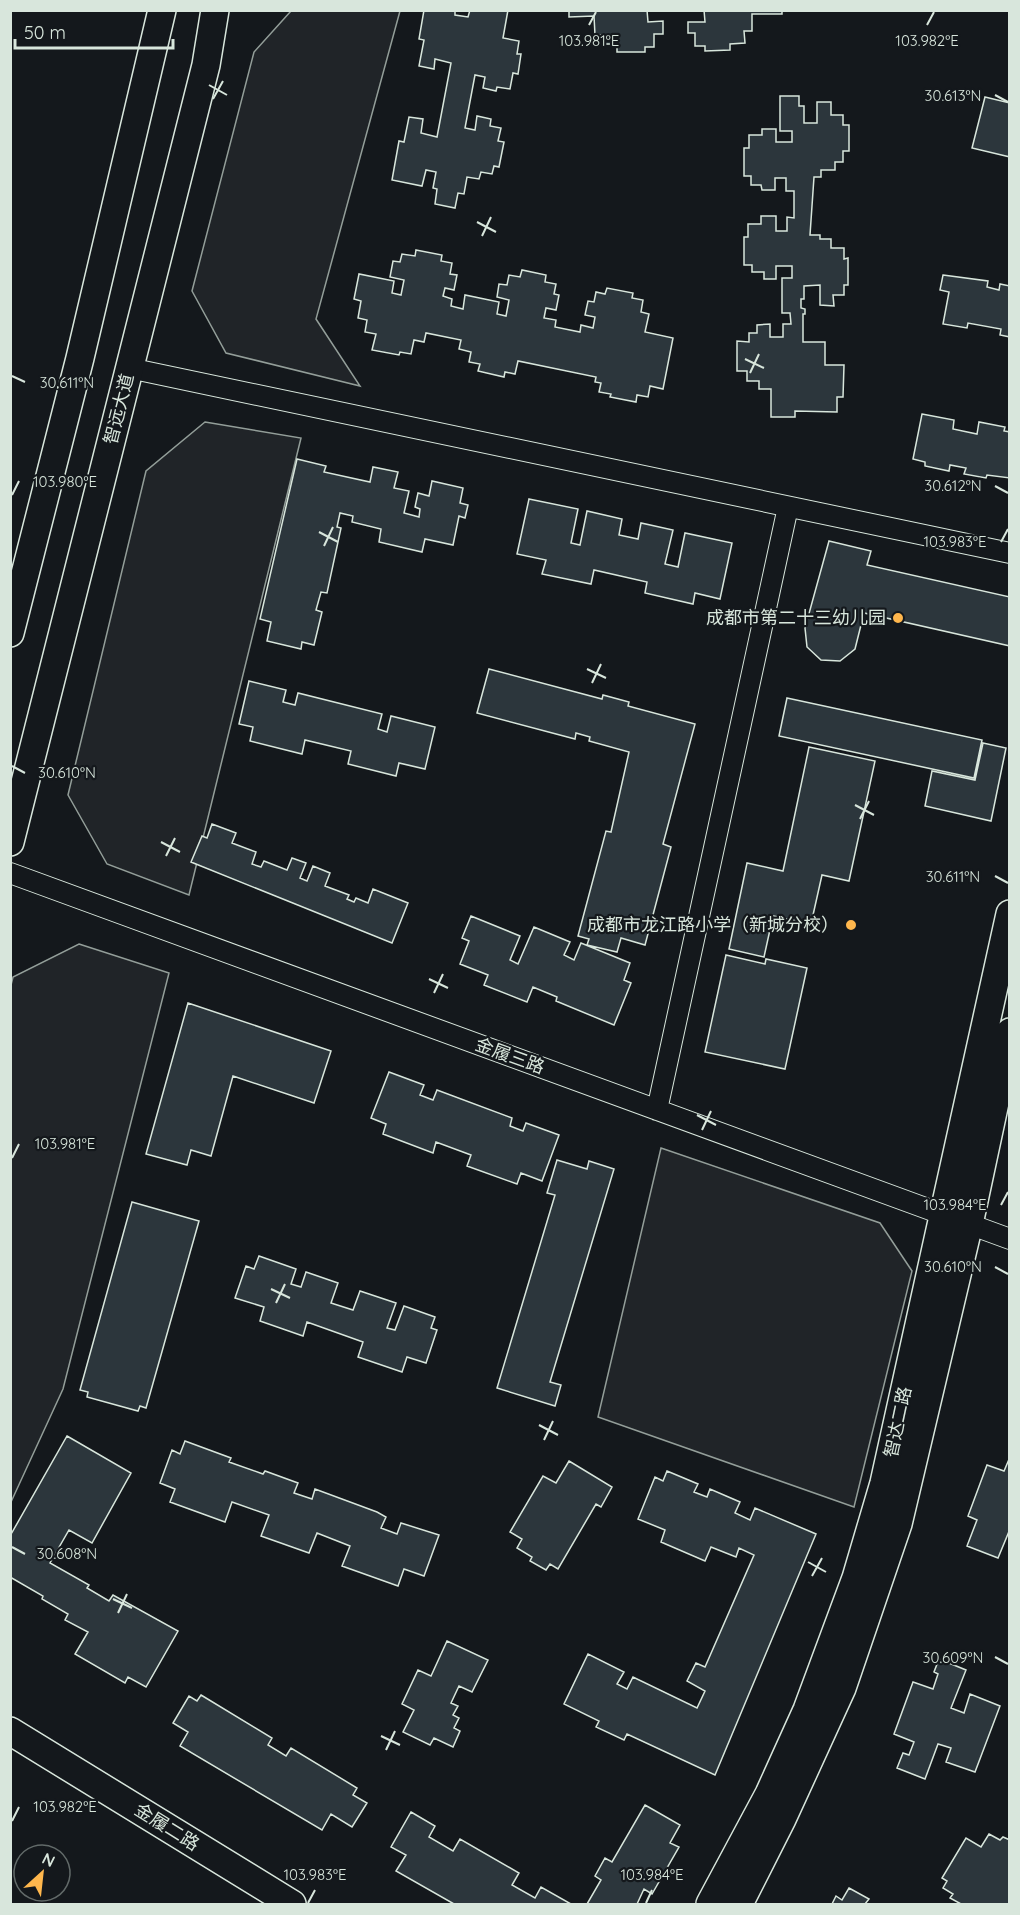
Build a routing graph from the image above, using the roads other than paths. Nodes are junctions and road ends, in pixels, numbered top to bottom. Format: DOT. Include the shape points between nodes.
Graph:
graph roads {
  1 [pos="162,10"];
  2 [pos="215,10"];
  3 [pos="129,368"];
  4 [pos="788,507"];
  5 [pos="1010,553"];
  6 [pos="10,633"];
  7 [pos="10,843"];
  8 [pos="10,873"];
  9 [pos="1010,914"];
  10 [pos="1010,1032"];
  11 [pos="657,1110"];
  12 [pos="943,1214"];
  13 [pos="969,1224"];
  14 [pos="1010,1239"];
  15 [pos="10,1731"];
  16 [pos="292,1905"];
  17 [pos="710,1905"];
  18 [pos="739,1905"];
  1 -- 6 [label="street"];
  2 -- 3 [label="street, 智远大道" via="206,65"];
  3 -- 4 [label="street"];
  3 -- 7 [label="street, 智远大道"];
  4 -- 5 [label="street"];
  4 -- 11 [label="street"];
  8 -- 11 [label="street, 金履三路"];
  9 -- 12 [label="street, 智达二路"];
  10 -- 13 [label="street, 智达二路"];
  11 -- 12 [label="street, 金履三路"];
  12 -- 13 [label="street, 金履三路"];
  12 -- 17 [label="street, 智达二路" via="884,1483 856,1578 807,1710 769,1794"];
  13 -- 14 [label="street, 金履三路"];
  13 -- 18 [label="street, 智达二路" via="898,1524 842,1689"];
  15 -- 16 [label="street, 金履二路"];
}
